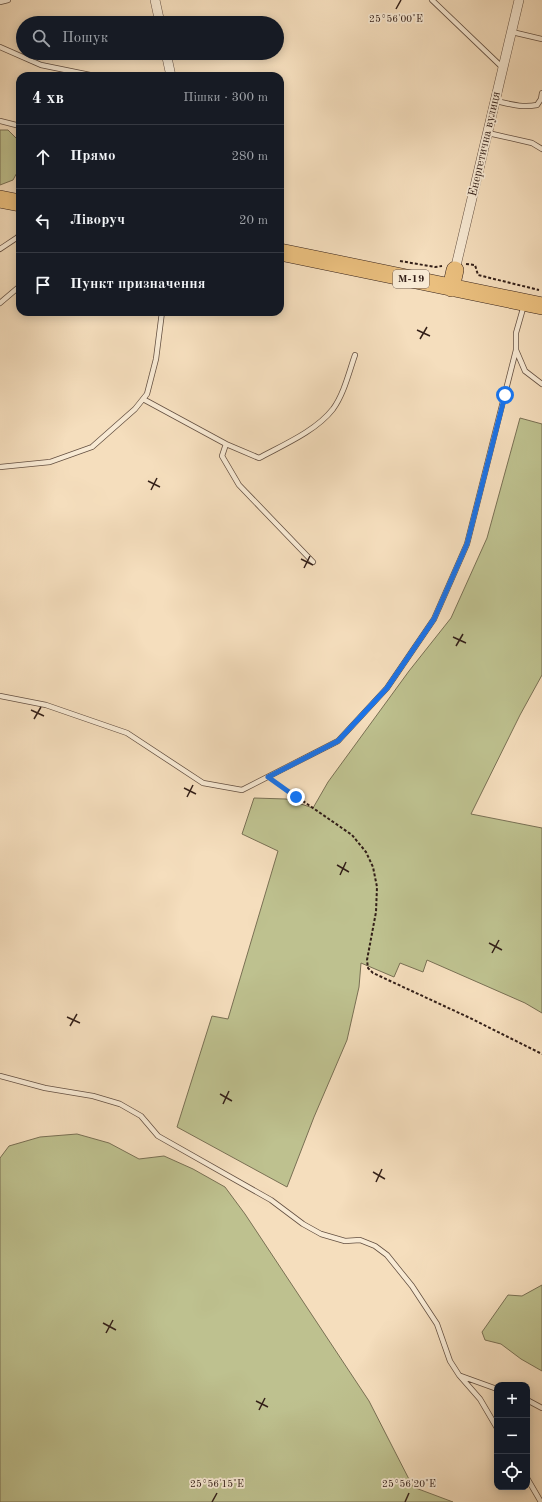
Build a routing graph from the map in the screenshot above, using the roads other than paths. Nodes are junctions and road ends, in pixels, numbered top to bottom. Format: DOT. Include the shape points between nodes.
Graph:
graph roads {
  1 [pos="8,0"];
  2 [pos="155,0"];
  3 [pos="432,0"];
  4 [pos="519,0"];
  5 [pos="0,2"];
  6 [pos="158,16"];
  7 [pos="512,32"];
  8 [pos="542,39"];
  9 [pos="0,47"];
  10 [pos="16,54"];
  11 [pos="30,60"];
  12 [pos="168,60"];
  13 [pos="503,69"];
  14 [pos="75,72"];
  15 [pos="170,72"];
  16 [pos="542,93"];
  17 [pos="496,101"];
  18 [pos="0,121"];
  19 [pos="16,125"];
  20 [pos="488,133"];
  21 [pos="542,149"];
  22 [pos="0,199"];
  23 [pos="16,202"];
  24 [pos="16,238"];
  25 [pos="0,248"];
  26 [pos="284,253"];
  27 [pos="456,266"];
  28 [pos="451,288"];
  29 [pos="16,289"];
  30 [pos="524,302"];
  31 [pos="0,303"];
  32 [pos="542,306"];
  33 [pos="161,316"];
  34 [pos="516,350"];
  35 [pos="355,355"];
  36 [pos="542,384"];
  37 [pos="143,399"];
  38 [pos="226,444"];
  39 [pos="0,467"];
  40 [pos="313,562"];
  41 [pos="0,696"];
  42 [pos="0,1076"];
  43 [pos="459,1375"];
  44 [pos="494,1388"];
  45 [pos="530,1402"];
  46 [pos="542,1408"];
  47 [pos="494,1423"];
  48 [pos="530,1483"];
  49 [pos="541,1502"];
  1 -- 5 [label="lane"];
  2 -- 6 [label="street"];
  3 -- 13 [label="lane"];
  4 -- 7 [label="street, Енергетична вулиця"];
  7 -- 8 [label="lane"];
  7 -- 13 [label="street, Енергетична вулиця"];
  9 -- 10 [label="lane"];
  11 -- 14 [label="lane"];
  12 -- 15 [label="street"];
  13 -- 17 [label="street, Енергетична вулиця"];
  16 -- 17 [label="lane" via="537,105 529,107"];
  17 -- 20 [label="street, Енергетична вулиця"];
  18 -- 19 [label="lane"];
  20 -- 21 [label="lane" via="532,143"];
  20 -- 27 [label="street, Енергетична вулиця"];
  22 -- 23 [label="highway"];
  24 -- 25 [label="lane"];
  26 -- 28 [label="highway, М-19"];
  27 -- 28 [label="highway, Енергетична вулиця"];
  28 -- 30 [label="highway, М-19"];
  29 -- 31 [label="lane"];
  30 -- 32 [label="highway, М-19"];
  30 -- 34 [label="lane" via="516,333"];
  33 -- 37 [label="lane" via="156,359 147,394"];
  34 -- 36 [label="lane" via="525,371"];
  34 -- 41 [label="lane" via="467,544 434,619 387,688 338,741 242,790 204,783 127,733 46,705"];
  35 -- 38 [label="lane" via="333,409 304,434 259,458"];
  37 -- 38 [label="lane"];
  37 -- 39 [label="lane" via="92,448 50,462"];
  38 -- 40 [label="lane" via="222,456 239,485"];
  42 -- 43 [label="lane" via="120,1104 141,1116 158,1136 271,1200 303,1224 345,1241 360,1240 375,1246 387,1255 412,1286 437,1324 450,1361"];
  43 -- 44 [label="lane"];
  43 -- 47 [label="lane" via="480,1399"];
  45 -- 46 [label="lane"];
  48 -- 49 [label="lane"];
}
